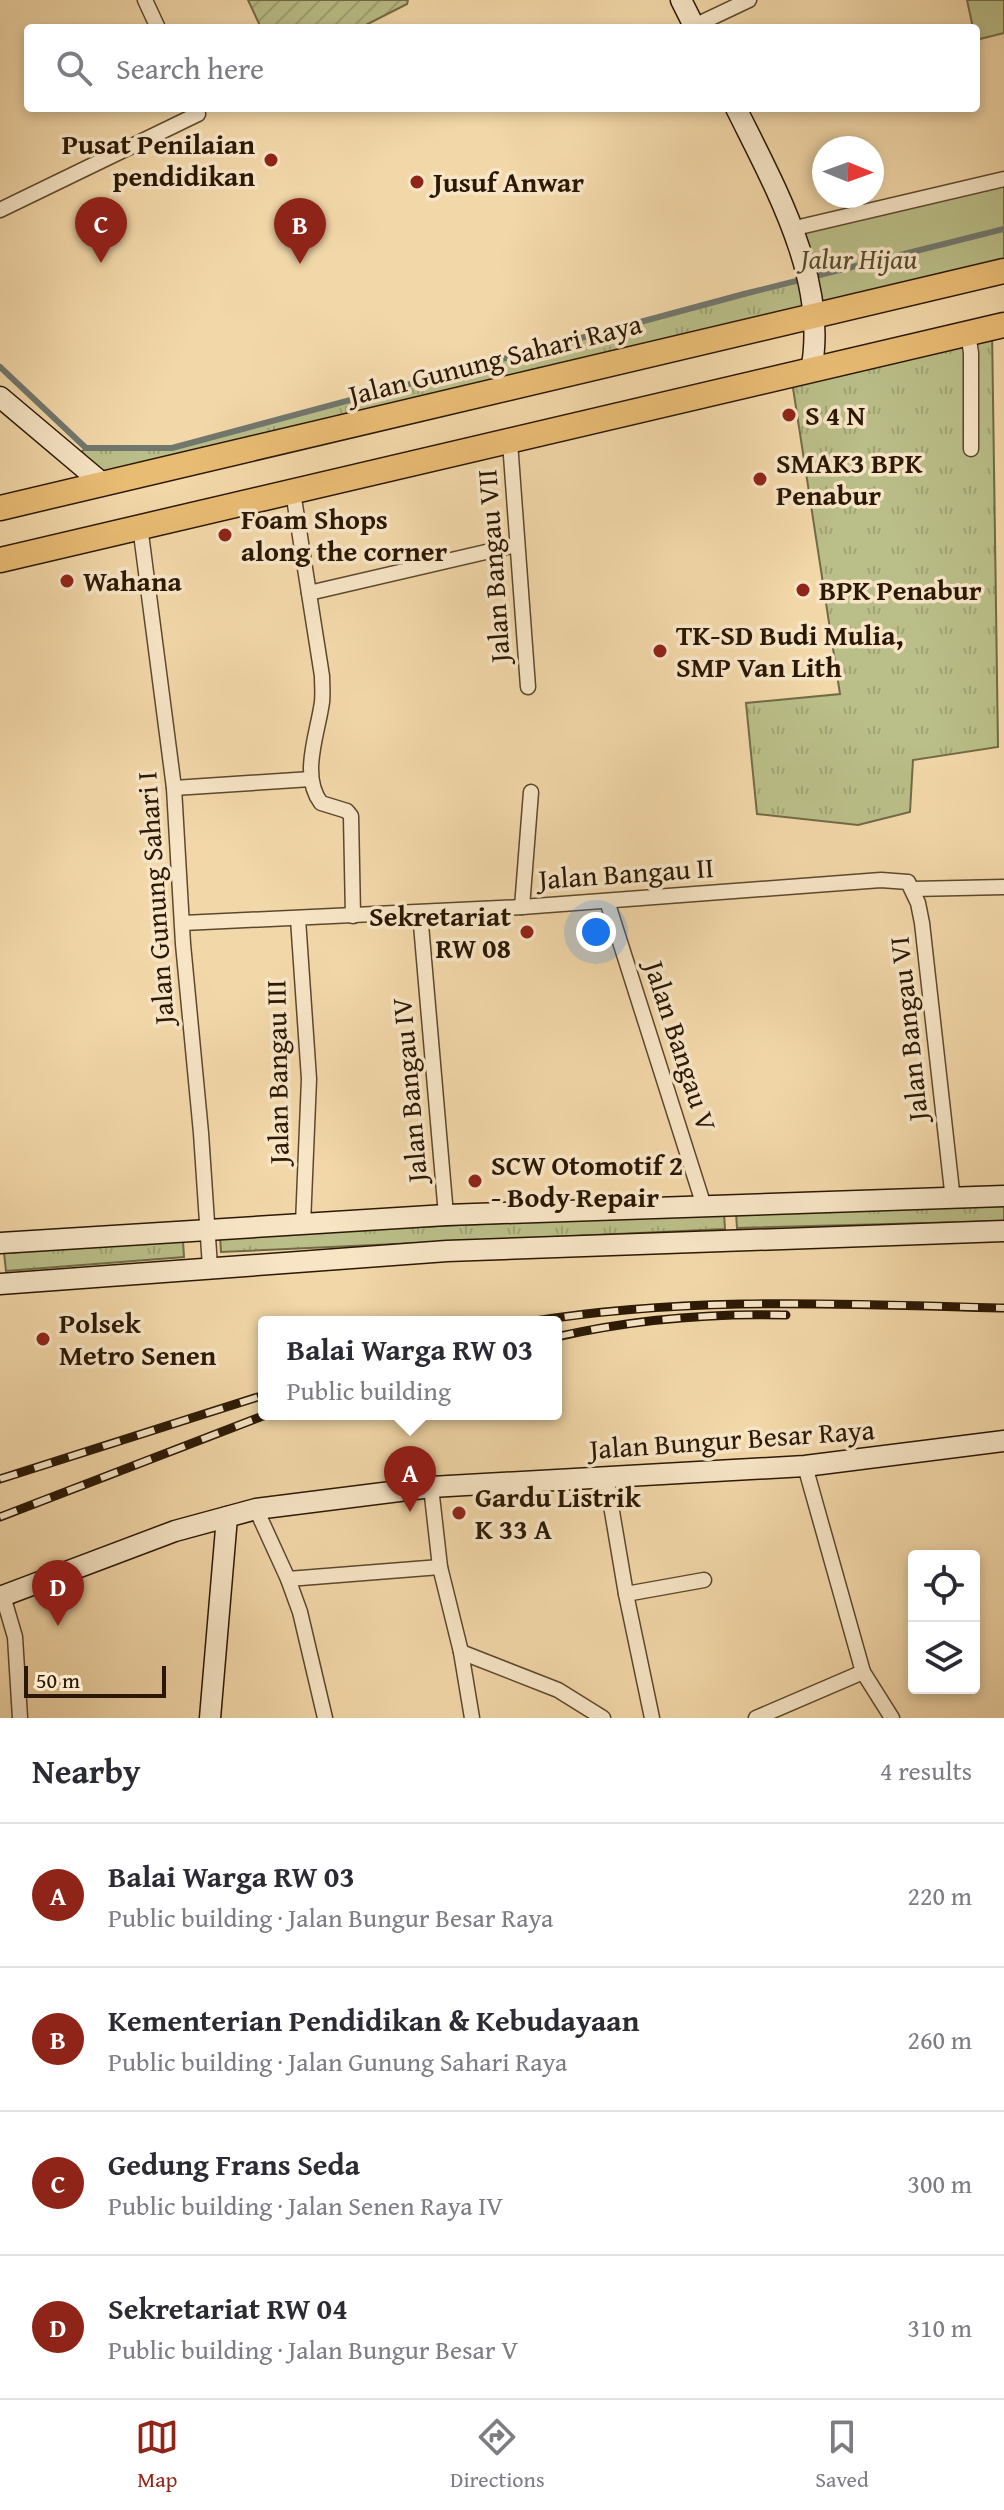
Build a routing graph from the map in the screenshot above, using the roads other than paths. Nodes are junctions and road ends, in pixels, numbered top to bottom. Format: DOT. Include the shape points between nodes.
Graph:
graph roads {
  1 [pos="145,0"];
  2 [pos="681,0"];
  3 [pos="749,0"];
  4 [pos="156,24"];
  5 [pos="693,24"];
  6 [pos="701,24"];
  7 [pos="197,112"];
  8 [pos="738,112"];
  9 [pos="1004,179"];
  10 [pos="0,210"];
  11 [pos="791,229"];
  12 [pos="1004,271"];
  13 [pos="814,303"];
  14 [pos="1004,325"];
  15 [pos="968,333"];
  16 [pos="811,371"];
  17 [pos="0,397"];
  18 [pos="510,442"];
  19 [pos="971,449"];
  20 [pos="102,483"];
  21 [pos="293,492"];
  22 [pos="0,508"];
  23 [pos="140,526"];
  24 [pos="516,545"];
  25 [pos="0,560"];
  26 [pos="309,593"];
  27 [pos="528,687"];
  28 [pos="311,779"];
  29 [pos="174,788"];
  30 [pos="531,792"];
  31 [pos="1004,887"];
  32 [pos="913,889"];
  33 [pos="607,901"];
  34 [pos="522,907"];
  35 [pos="420,913"];
  36 [pos="353,916"];
  37 [pos="298,919"];
  38 [pos="183,923"];
  39 [pos="1004,1196"];
  40 [pos="953,1200"];
  41 [pos="704,1206"];
  42 [pos="446,1215"];
  43 [pos="303,1224"];
  44 [pos="208,1229"];
  45 [pos="1004,1231"];
  46 [pos="0,1243"];
  47 [pos="210,1267"];
  48 [pos="0,1284"];
  49 [pos="1004,1441"];
  50 [pos="805,1466"];
  51 [pos="606,1476"];
  52 [pos="431,1487"];
  53 [pos="256,1509"];
  54 [pos="227,1517"];
  55 [pos="440,1567"];
  56 [pos="288,1579"];
  57 [pos="704,1580"];
  58 [pos="626,1594"];
  59 [pos="2,1596"];
  60 [pos="461,1652"];
  61 [pos="863,1672"];
  62 [pos="20,1718"];
  63 [pos="210,1718"];
  64 [pos="325,1718"];
  65 [pos="472,1718"];
  66 [pos="603,1718"];
  67 [pos="652,1718"];
  68 [pos="756,1718"];
  69 [pos="892,1718"];
  1 -- 4 [label="street"];
  2 -- 5 [label="main road"];
  3 -- 6 [label="street"];
  7 -- 10 [label="street"];
  8 -- 11 [label="main road"];
  9 -- 11 [label="street"];
  11 -- 13 [label="main road"];
  12 -- 13 [label="main road, Jalan Gunung Sahari Raya"];
  13 -- 16 [label="main road"];
  13 -- 20 [label="main road, Jalan Gunung Sahari Raya"];
  14 -- 15 [label="main road"];
  15 -- 16 [label="main road"];
  15 -- 19 [label="street"];
  16 -- 18 [label="main road"];
  17 -- 20 [label="main road"];
  18 -- 21 [label="main road"];
  18 -- 24 [label="street, Jalan Bangau VII"];
  20 -- 22 [label="main road, Jalan Gunung Sahari Raya"];
  21 -- 23 [label="main road"];
  21 -- 26 [label="street"];
  23 -- 25 [label="main road"];
  23 -- 29 [label="street, Jalan Gunung Sahari I"];
  24 -- 26 [label="street"];
  24 -- 27 [label="street, Jalan Bangau VII"];
  26 -- 28 [label="street" via="322,700"];
  28 -- 29 [label="street"];
  28 -- 36 [label="street" via="321,803 351,816"];
  29 -- 38 [label="street, Jalan Gunung Sahari I"];
  30 -- 34 [label="street"];
  31 -- 32 [label="street"];
  32 -- 33 [label="street, Jalan Bangau II" via="901,879"];
  32 -- 40 [label="street, Jalan Bangau VI" via="922,923"];
  33 -- 34 [label="street, Jalan Bangau II"];
  33 -- 41 [label="street, Jalan Bangau V"];
  34 -- 35 [label="street, Jalan Bangau II"];
  35 -- 36 [label="street, Jalan Bangau II"];
  35 -- 42 [label="street, Jalan Bangau IV"];
  36 -- 37 [label="street, Jalan Bangau II"];
  37 -- 38 [label="street, Jalan Bangau II"];
  37 -- 43 [label="street, Jalan Bangau III" via="309,1079"];
  38 -- 44 [label="street, Jalan Gunung Sahari I"];
  39 -- 40 [label="main road"];
  40 -- 41 [label="main road"];
  41 -- 42 [label="main road"];
  42 -- 43 [label="main road"];
  43 -- 44 [label="main road"];
  44 -- 46 [label="main road"];
  44 -- 47 [label="street, Jalan Gunung Sahari I"];
  45 -- 47 [label="main road" via="447,1251"];
  47 -- 48 [label="main road"];
  49 -- 50 [label="main road, Jalan Bungur Besar Raya"];
  50 -- 51 [label="main road, Jalan Bungur Besar Raya"];
  50 -- 61 [label="street"];
  51 -- 52 [label="main road, Jalan Bungur Besar Raya"];
  51 -- 58 [label="street"];
  52 -- 53 [label="main road, Jalan Bungur Besar Raya"];
  52 -- 55 [label="street"];
  53 -- 54 [label="main road, Jalan Bungur Besar Raya"];
  53 -- 56 [label="street"];
  54 -- 59 [label="main road, Jalan Bungur Besar Raya" via="175,1531"];
  54 -- 63 [label="main road"];
  55 -- 56 [label="street"];
  55 -- 60 [label="street"];
  56 -- 64 [label="street"];
  57 -- 58 [label="street"];
  58 -- 67 [label="street"];
  59 -- 62 [label="street" via="15,1637"];
  60 -- 65 [label="street"];
  60 -- 66 [label="street" via="558,1690"];
  61 -- 68 [label="street"];
  61 -- 69 [label="street"];
}
